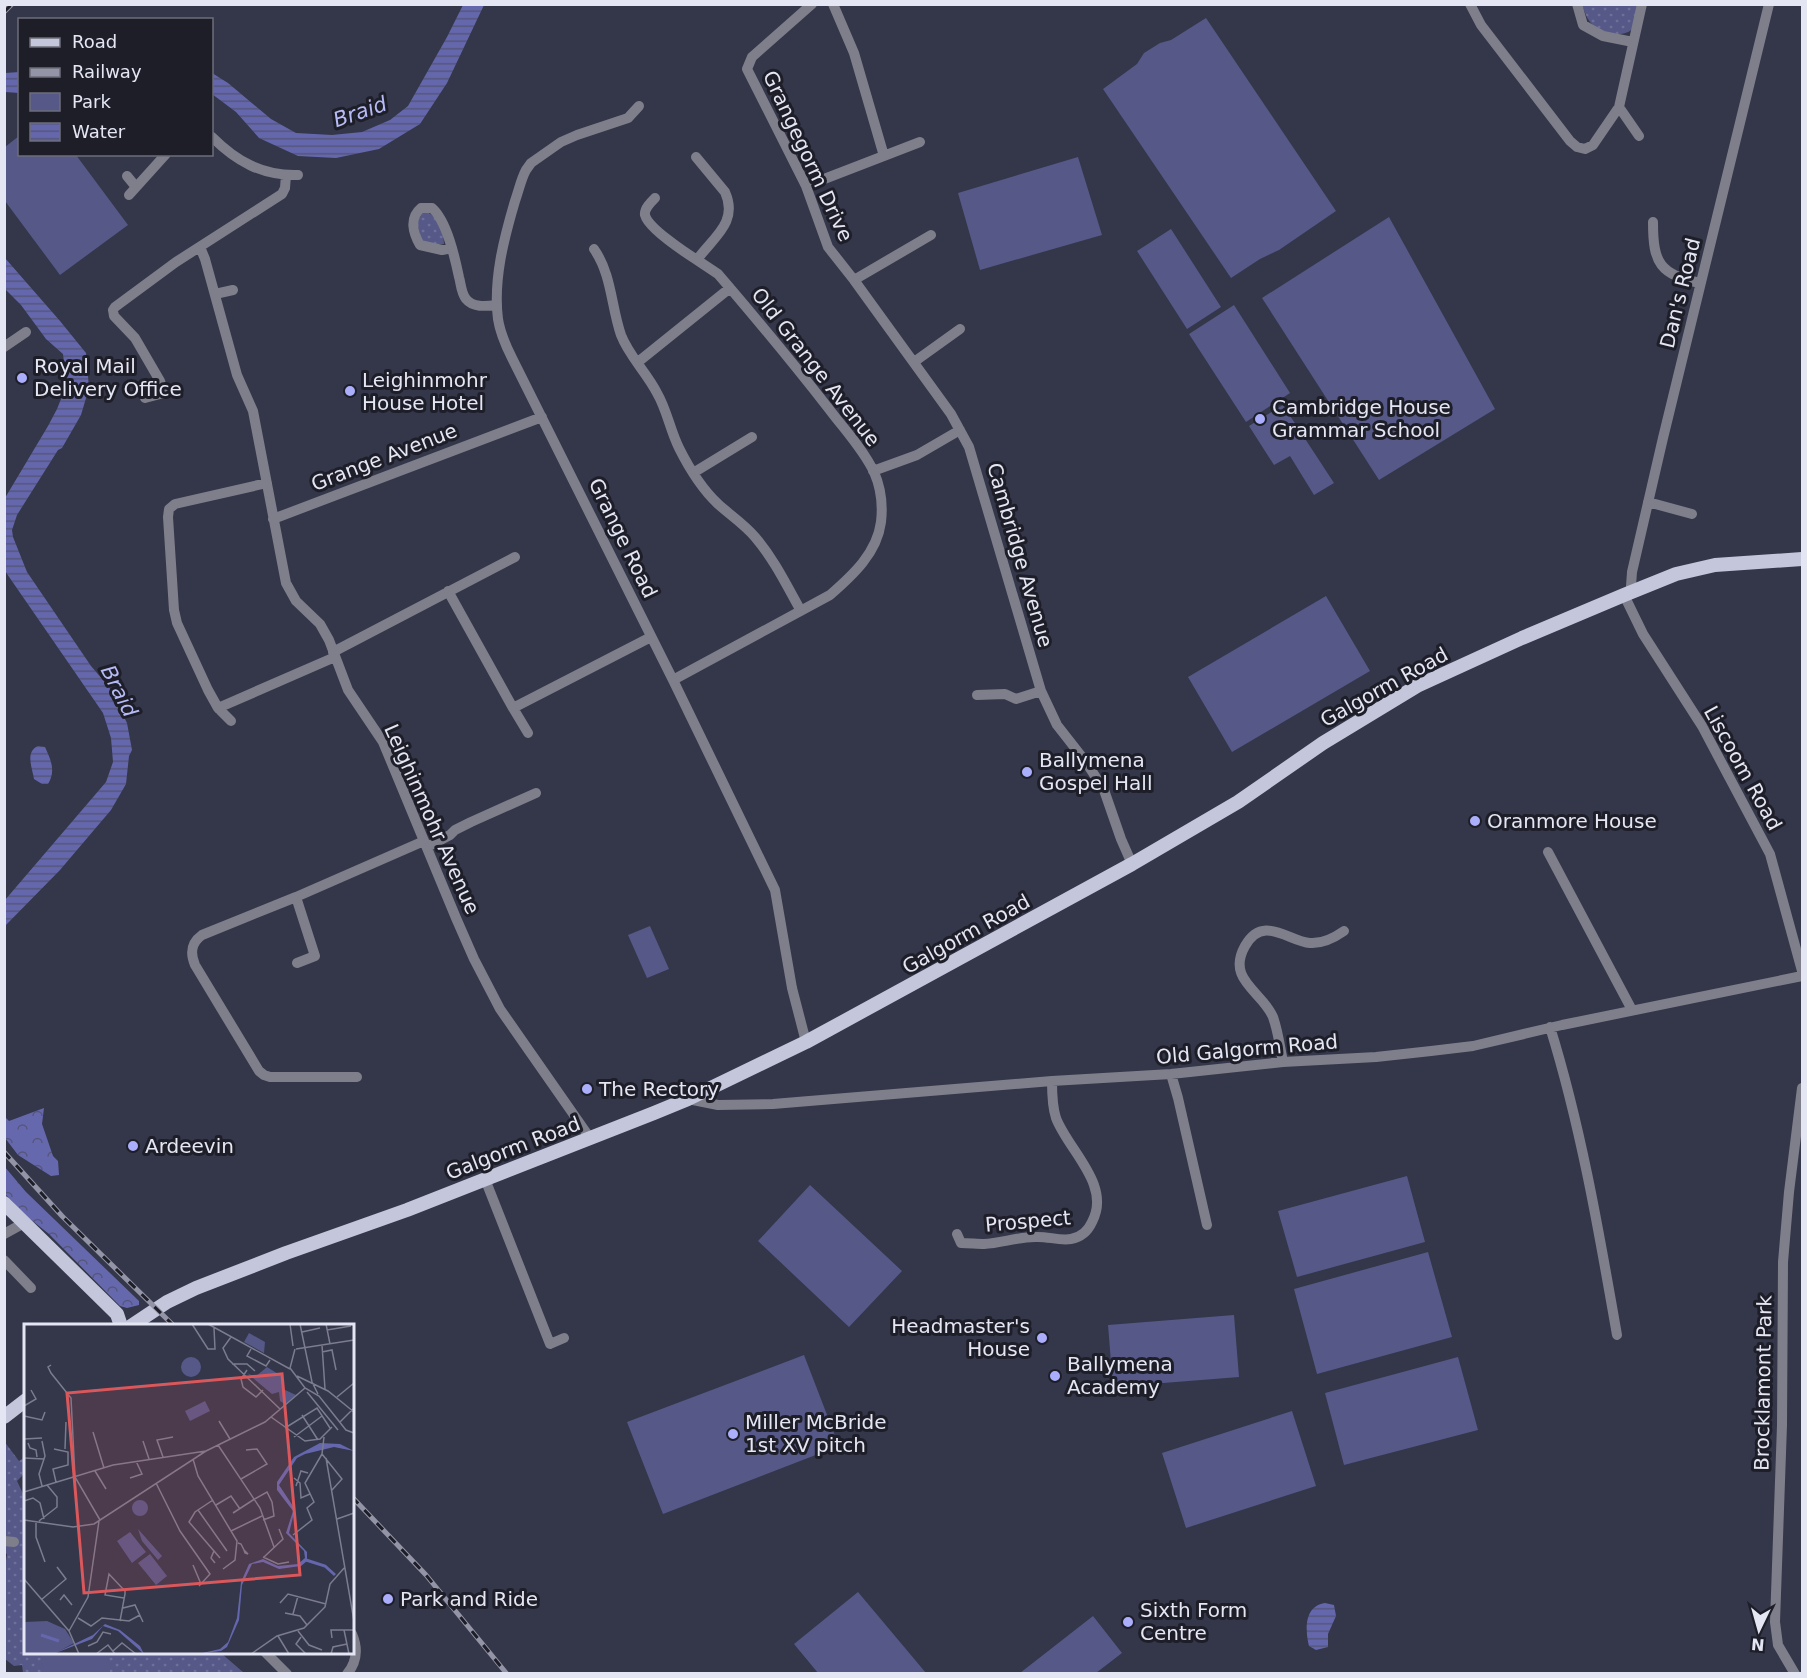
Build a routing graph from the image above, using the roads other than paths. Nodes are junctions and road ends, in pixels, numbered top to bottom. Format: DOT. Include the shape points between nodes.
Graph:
graph roads {
  1 [pos="812,4"];
  2 [pos="833,4"];
  3 [pos="1470,4"];
  4 [pos="1577,4"];
  5 [pos="1642,4"];
  6 [pos="1769,4"];
  7 [pos="1633,42"];
  8 [pos="639,106"];
  9 [pos="1619,107"];
  10 [pos="1639,136"];
  11 [pos="213,138"];
  12 [pos="920,142"];
  13 [pos="164,156"];
  14 [pos="884,156"];
  15 [pos="696,157"];
  16 [pos="286,175"];
  17 [pos="298,175"];
  18 [pos="127,176"];
  19 [pos="806,186"];
  20 [pos="654,198"];
  21 [pos="1653,222"];
  22 [pos="931,235"];
  23 [pos="200,247"];
  24 [pos="452,248"];
  25 [pos="594,249"];
  26 [pos="697,260"];
  27 [pos="854,280"];
  28 [pos="1700,283"];
  29 [pos="730,288"];
  30 [pos="233,290"];
  31 [pos="215,294"];
  32 [pos="497,305"];
  33 [pos="960,329"];
  34 [pos="26,332"];
  35 [pos="4,347"];
  36 [pos="638,362"];
  37 [pos="914,362"];
  38 [pos="145,398"];
  39 [pos="542,417"];
  40 [pos="960,430"];
  41 [pos="752,437"];
  42 [pos="873,471"];
  43 [pos="693,473"];
  44 [pos="267,483"];
  45 [pos="1648,502"];
  46 [pos="1692,514"];
  47 [pos="273,519"];
  48 [pos="515,557"];
  49 [pos="1803,559"];
  50 [pos="448,591"];
  51 [pos="1628,593"];
  52 [pos="801,611"];
  53 [pos="651,637"];
  54 [pos="334,655"];
  55 [pos="673,680"];
  56 [pos="1041,691"];
  57 [pos="977,695"];
  58 [pos="218,708"];
  59 [pos="513,708"];
  60 [pos="231,722"];
  61 [pos="528,733"];
  62 [pos="536,793"];
  63 [pos="425,844"];
  64 [pos="1548,852"];
  65 [pos="1132,864"];
  66 [pos="296,897"];
  67 [pos="1344,931"];
  68 [pos="297,963"];
  69 [pos="1803,971"];
  70 [pos="1803,976"];
  71 [pos="1632,1010"];
  72 [pos="1550,1027"];
  73 [pos="806,1042"];
  74 [pos="1283,1062"];
  75 [pos="1171,1074"];
  76 [pos="357,1077"];
  77 [pos="1052,1081"];
  78 [pos="1803,1088"];
  79 [pos="688,1099"];
  80 [pos="590,1138"];
  81 [pos="485,1179"];
  82 [pos="4,1203"];
  83 [pos="24,1223"];
  84 [pos="1207,1225"];
  85 [pos="4,1234"];
  86 [pos="957,1234"];
  87 [pos="4,1260"];
  88 [pos="31,1288"];
  89 [pos="119,1320"];
  90 [pos="135,1323"];
  91 [pos="1617,1335"];
  92 [pos="564,1338"];
  93 [pos="24,1402"];
  94 [pos="4,1417"];
  95 [pos="354,1644"];
  96 [pos="266,1654"];
  97 [pos="287,1674"];
  98 [pos="347,1674"];
  99 [pos="1796,1674"];
  1 -- 19 [label="street, Grangegorm Drive" via="752,57 747,69"];
  2 -- 14 [label="street" via="854,54"];
  3 -- 9 [label="street" via="1481,25 1577,147 1593,145"];
  4 -- 7 [label="street" via="1584,25 1603,36"];
  5 -- 7 [label="street"];
  6 -- 28 [label="street, Dan's Road"];
  7 -- 9 [label="street"];
  8 -- 32 [label="street, Grange Road" via="628,118 561,142 531,163 508,224"];
  9 -- 10 [label="street"];
  11 -- 16 [label="street" via="235,158 255,169"];
  12 -- 14 [label="street"];
  13 -- 18 [label="street" via="132,191"];
  14 -- 19 [label="street"];
  15 -- 26 [label="street" via="728,197 725,227"];
  16 -- 17 [label="street"];
  16 -- 23 [label="street" via="282,194"];
  19 -- 27 [label="street, Grangegorm Drive" via="828,247"];
  20 -- 26 [label="street, Old Grange Avenue" via="646,217 659,232"];
  21 -- 28 [label="street" via="1654,248 1661,264 1670,274"];
  22 -- 27 [label="street"];
  23 -- 31 [label="street, Leighinmohr Avenue"];
  23 -- 38 [label="street" via="113,310 160,381 164,393"];
  24 -- 32 [label="street" via="466,299 478,305"];
  25 -- 36 [label="street" via="604,268 621,333"];
  26 -- 29 [label="street, Old Grange Avenue"];
  27 -- 37 [label="street, Grangegorm Drive"];
  28 -- 45 [label="street, Dan's Road"];
  29 -- 36 [label="street"];
  29 -- 42 [label="street, Old Grange Avenue"];
  30 -- 31 [label="street"];
  31 -- 44 [label="street, Leighinmohr Avenue" via="237,375 253,411"];
  32 -- 39 [label="street, Grange Road" via="502,336"];
  33 -- 37 [label="street"];
  34 -- 35 [label="street"];
  36 -- 43 [label="street" via="664,406 678,446"];
  37 -- 40 [label="street, Grangegorm Drive"];
  39 -- 47 [label="street, Grange Avenue"];
  39 -- 53 [label="street, Grange Road"];
  40 -- 42 [label="street" via="917,455"];
  40 -- 56 [label="street, Cambridge Avenue" via="969,447"];
  41 -- 43 [label="street"];
  42 -- 52 [label="street, Old Grange Avenue" via="882,505 872,549 850,578"];
  43 -- 52 [label="street" via="717,503 754,536"];
  44 -- 47 [label="street, Leighinmohr Avenue"];
  44 -- 58 [label="street" via="175,504 168,513 177,624"];
  45 -- 46 [label="street"];
  45 -- 51 [label="street, Dan's Road"];
  47 -- 54 [label="street, Leighinmohr Avenue" via="286,583 296,601 320,624"];
  48 -- 50 [label="street"];
  49 -- 51 [label="main road, Galgorm Road" via="1715,565 1676,574"];
  50 -- 54 [label="street"];
  50 -- 59 [label="street"];
  51 -- 65 [label="main road, Galgorm Road" via="1417,686 1323,743 1238,802"];
  51 -- 69 [label="street, Liscoom Road" via="1643,634 1702,726 1770,854"];
  52 -- 55 [label="street, Old Grange Avenue"];
  53 -- 55 [label="street, Grange Road"];
  53 -- 59 [label="street"];
  54 -- 58 [label="street"];
  54 -- 63 [label="street, Leighinmohr Avenue" via="348,690 383,742"];
  55 -- 73 [label="street, Grange Road" via="776,890 792,988"];
  56 -- 57 [label="street" via="1017,699 1005,694"];
  56 -- 65 [label="street, Cambridge Avenue" via="1057,725 1104,790"];
  58 -- 60 [label="street"];
  59 -- 61 [label="street"];
  62 -- 63 [label="street"];
  63 -- 66 [label="street"];
  63 -- 80 [label="street, Leighinmohr Avenue" via="500,1009"];
  64 -- 71 [label="street"];
  65 -- 73 [label="main road, Galgorm Road"];
  66 -- 68 [label="street" via="315,956"];
  66 -- 76 [label="street" via="202,935 195,942 192,959 264,1075"];
  67 -- 74 [label="street" via="1327,941 1312,943 1279,932 1266,932 1253,937 1242,952 1242,976 1271,1014"];
  70 -- 71 [label="street, Old Galgorm Road"];
  71 -- 72 [label="street, Old Galgorm Road"];
  72 -- 74 [label="street, Old Galgorm Road" via="1473,1046"];
  72 -- 91 [label="street" via="1583,1161"];
  73 -- 79 [label="main road, Galgorm Road"];
  74 -- 75 [label="street, Old Galgorm Road"];
  75 -- 77 [label="street, Old Galgorm Road"];
  75 -- 84 [label="street"];
  77 -- 79 [label="street, Old Galgorm Road" via="773,1104 718,1105"];
  77 -- 86 [label="street, Prospect" via="1057,1119 1096,1189 1096,1210 1090,1226 1079,1237 1035,1237 984,1244 961,1243"];
  78 -- 99 [label="street, Brocklamont Park" via="1783,1262 1775,1622 1778,1645"];
  79 -- 80 [label="main road, Galgorm Road"];
  80 -- 81 [label="main road, Galgorm Road"];
  81 -- 90 [label="main road, Galgorm Road" via="196,1288"];
  81 -- 92 [label="street" via="550,1344"];
  82 -- 83 [label="main road"];
  83 -- 85 [label="street"];
  83 -- 89 [label="main road"];
  87 -- 88 [label="street"];
  89 -- 90 [label="main road"];
  93 -- 94 [label="main road"];
  95 -- 98 [label="street" via="356,1655"];
  96 -- 97 [label="street"];
}
